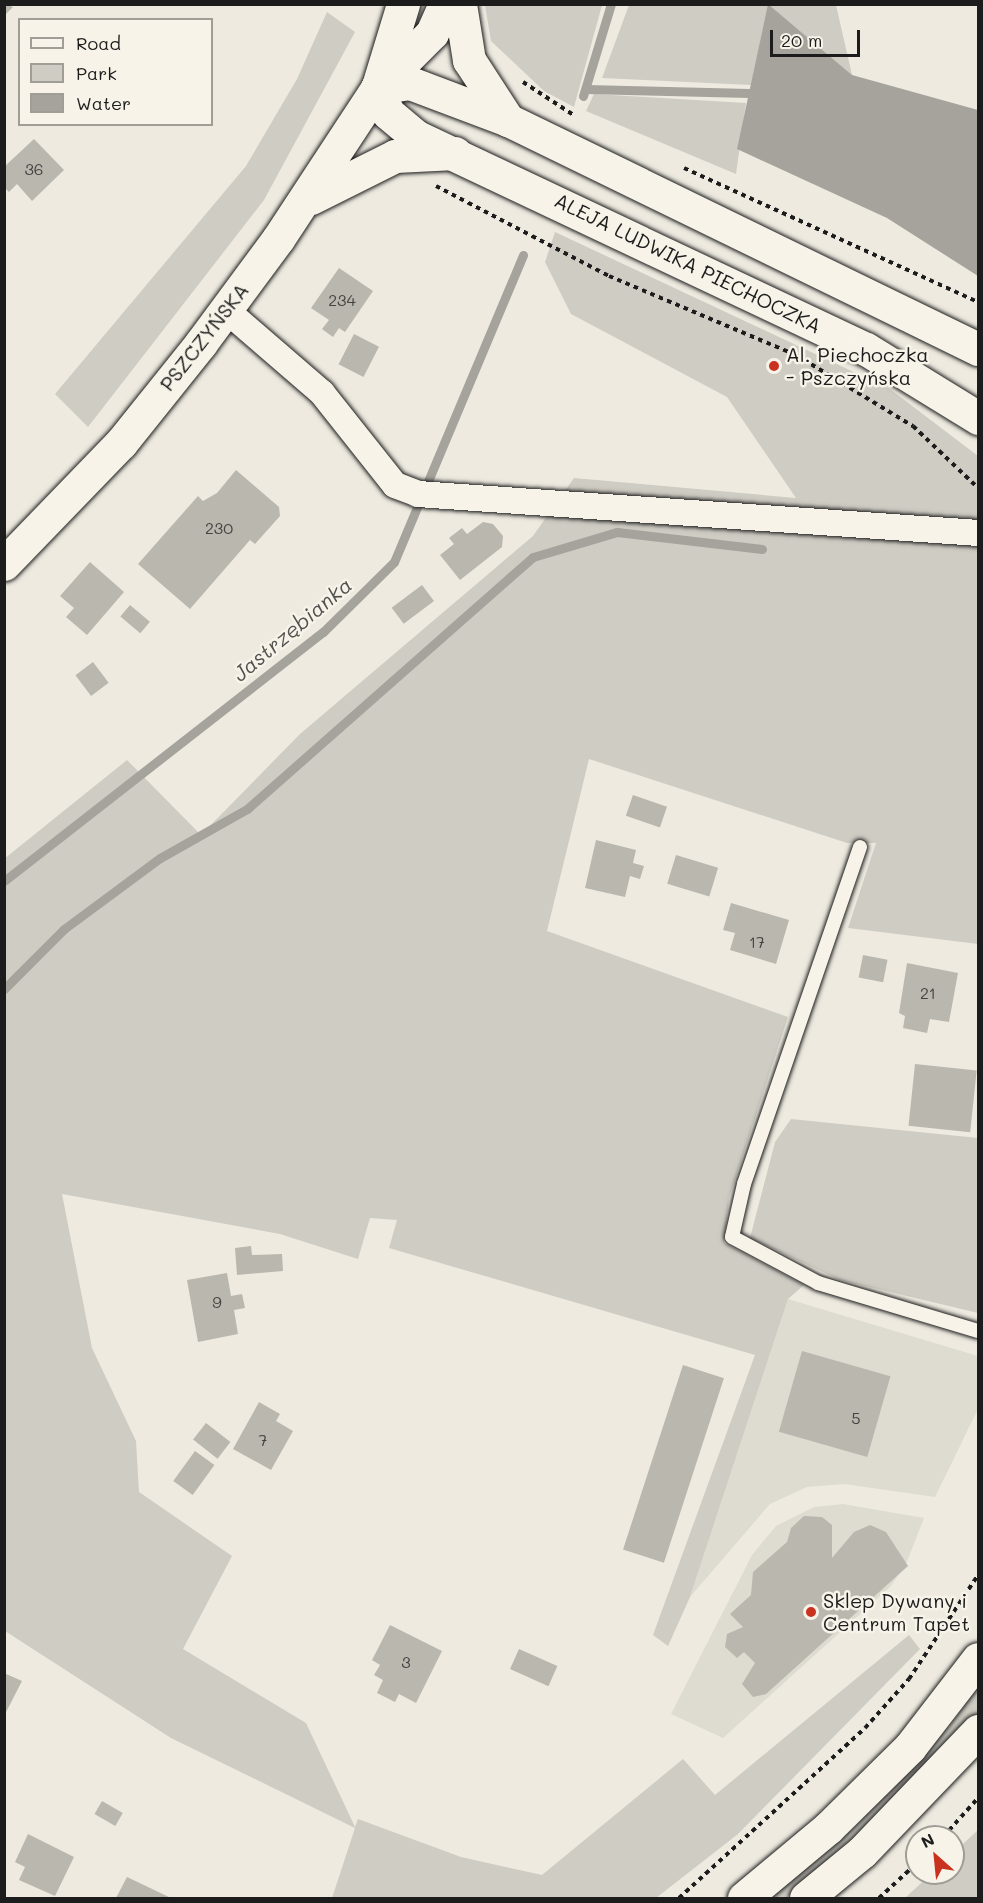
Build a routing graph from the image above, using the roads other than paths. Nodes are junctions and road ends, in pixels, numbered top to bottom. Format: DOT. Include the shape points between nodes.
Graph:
graph roads {
  1 [pos="403,4"];
  2 [pos="445,4"];
  3 [pos="460,4"];
  4 [pos="377,88"];
  5 [pos="508,120"];
  6 [pos="455,153"];
  7 [pos="301,203"];
  8 [pos="226,310"];
  9 [pos="978,349"];
  10 [pos="978,418"];
  11 [pos="978,532"];
  12 [pos="4,564"];
  13 [pos="860,847"];
  14 [pos="978,1331"];
  15 [pos="978,1659"];
  16 [pos="978,1731"];
  17 [pos="744,1899"];
  18 [pos="806,1899"];
  1 -- 4 [label="main road, PSZCZYŃSKA"];
  2 -- 4 [label="main road, PSZCZYŃSKA" via="432,33"];
  3 -- 5 [label="main road" via="469,60"];
  4 -- 5 [label="main road" via="410,83"];
  4 -- 6 [label="main road, ALEJA LUDWIKA PIECHOCZKA" via="388,113 415,136"];
  4 -- 7 [label="main road, PSZCZYŃSKA"];
  5 -- 9 [label="main road"];
  6 -- 7 [label="main road, ALEJA LUDWIKA PIECHOCZKA" via="395,156"];
  6 -- 10 [label="main road, ALEJA LUDWIKA PIECHOCZKA" via="866,349"];
  7 -- 8 [label="main road, PSZCZYŃSKA"];
  8 -- 11 [label="street" via="322,393 410,491"];
  8 -- 12 [label="main road, PSZCZYŃSKA" via="121,443"];
  13 -- 14 [label="lane" via="744,1184 732,1237 818,1283"];
  15 -- 17 [label="main road" via="910,1747 828,1828"];
  16 -- 18 [label="main road" via="862,1852"];
}
